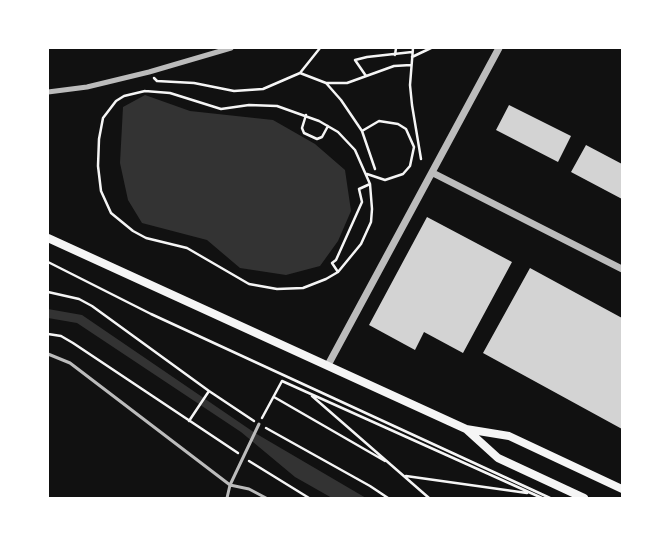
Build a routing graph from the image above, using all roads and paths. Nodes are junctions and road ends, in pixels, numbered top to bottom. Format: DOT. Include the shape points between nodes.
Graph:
graph roads {
  1 [pos="231,48"];
  2 [pos="320,48"];
  3 [pos="396,48"];
  4 [pos="413,48"];
  5 [pos="431,48"];
  6 [pos="498,48"];
  7 [pos="412,52"];
  8 [pos="394,55"];
  9 [pos="412,56"];
  10 [pos="412,64"];
  11 [pos="149,72"];
  12 [pos="300,73"];
  13 [pos="366,76"];
  14 [pos="326,83"];
  15 [pos="48,92"];
  16 [pos="306,115"];
  17 [pos="328,126"];
  18 [pos="362,130"];
  19 [pos="422,159"];
  20 [pos="375,169"];
  21 [pos="433,173"];
  22 [pos="366,174"];
  23 [pos="370,184"];
  24 [pos="48,238"];
  25 [pos="48,262"];
  26 [pos="622,269"];
  27 [pos="338,272"];
  28 [pos="48,292"];
  29 [pos="48,334"];
  30 [pos="48,354"];
  31 [pos="328,365"];
  32 [pos="284,376"];
  33 [pos="282,381"];
  34 [pos="209,392"];
  35 [pos="309,393"];
  36 [pos="274,397"];
  37 [pos="189,421"];
  38 [pos="259,424"];
  39 [pos="466,429"];
  40 [pos="392,464"];
  41 [pos="405,476"];
  42 [pos="230,485"];
  43 [pos="622,488"];
  44 [pos="531,493"];
  45 [pos="227,498"];
  46 [pos="266,498"];
  47 [pos="309,498"];
  48 [pos="388,498"];
  49 [pos="429,498"];
  50 [pos="542,498"];
  51 [pos="550,498"];
  52 [pos="584,498"];
  1 -- 11 [label="street"];
  2 -- 12 [label="path"];
  3 -- 8 [label="path"];
  4 -- 7 [label="path"];
  5 -- 9 [label="path"];
  6 -- 21 [label="street"];
  7 -- 8 [label="path"];
  7 -- 9 [label="path"];
  8 -- 13 [label="path" via="355,60"];
  9 -- 10 [label="path"];
  10 -- 13 [label="path" via="394,66"];
  10 -- 19 [label="path" via="412,106"];
  11 -- 12 [label="path" via="158,81 247,91 263,89"];
  11 -- 15 [label="street" via="87,87"];
  12 -- 14 [label="path"];
  13 -- 14 [label="path" via="347,83"];
  14 -- 18 [label="path"];
  16 -- 17 [label="path"];
  16 -- 17 [label="path" via="302,128 304,133 317,140"];
  16 -- 27 [label="path" via="277,106 221,109 156,91 133,93 116,101 103,118 99,138 99,179 111,212 133,231 146,238 187,248 249,284 277,289 302,288"];
  17 -- 22 [label="path" via="351,145"];
  18 -- 20 [label="path"];
  18 -- 22 [label="path" via="370,124 389,121 406,129 414,147 410,166 394,178 375,178"];
  21 -- 26 [label="street"];
  21 -- 31 [label="street"];
  22 -- 23 [label="path"];
  23 -- 27 [label="path" via="371,222 361,244"];
  23 -- 27 [label="path" via="359,189 362,202 332,263"];
  24 -- 31 [label="main road"];
  25 -- 32 [label="path"];
  28 -- 34 [label="path" via="79,299 92,306"];
  29 -- 37 [label="path" via="61,336 73,343"];
  30 -- 42 [label="lane" via="70,363"];
  31 -- 39 [label="main road"];
  32 -- 33 [label="path"];
  32 -- 51 [label="path"];
  33 -- 35 [label="path"];
  33 -- 36 [label="path"];
  34 -- 37 [label="path"];
  34 -- 38 [label="path"];
  35 -- 40 [label="path"];
  35 -- 44 [label="path"];
  36 -- 38 [label="path"];
  36 -- 40 [label="path"];
  37 -- 47 [label="path"];
  38 -- 42 [label="lane"];
  38 -- 48 [label="path"];
  39 -- 43 [label="main road" via="510,436"];
  39 -- 52 [label="main road" via="498,458"];
  40 -- 41 [label="path"];
  41 -- 44 [label="path"];
  41 -- 49 [label="path"];
  42 -- 45 [label="lane"];
  42 -- 46 [label="lane" via="250,489"];
  44 -- 50 [label="path"];
}
